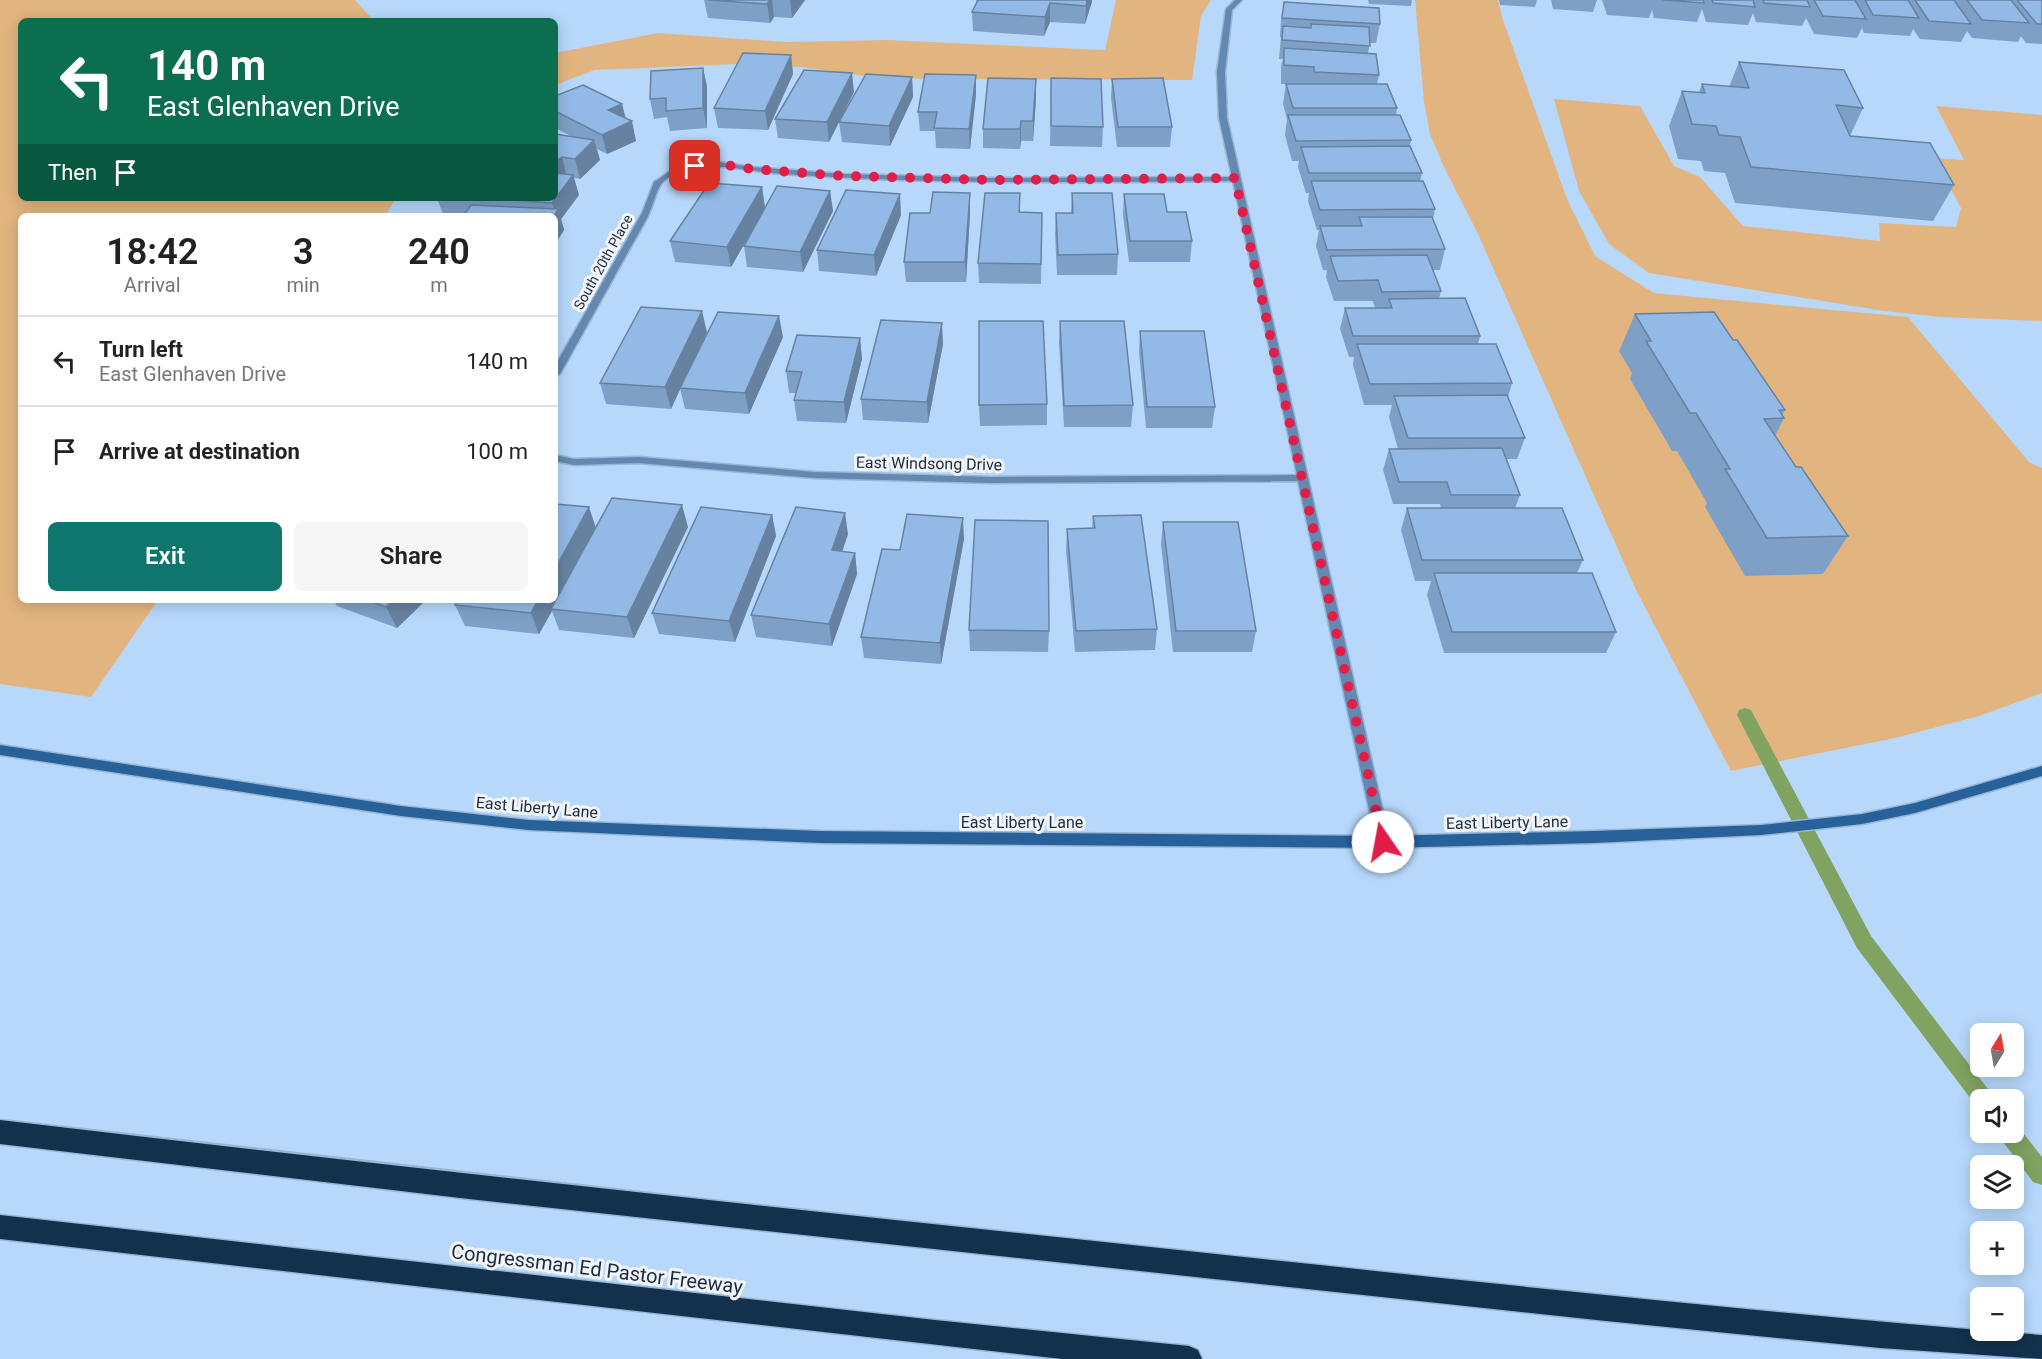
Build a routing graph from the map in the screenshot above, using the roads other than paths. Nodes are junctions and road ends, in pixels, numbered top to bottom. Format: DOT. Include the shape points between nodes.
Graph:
graph roads {
  1 [pos="1239,0"];
  2 [pos="1235,178"];
  3 [pos="558,369"];
  4 [pos="558,459"];
  5 [pos="1303,478"];
  6 [pos="0,750"];
  7 [pos="2042,771"];
  8 [pos="1383,842"];
  9 [pos="0,1132"];
  10 [pos="0,1227"];
  11 [pos="2042,1348"];
  12 [pos="1189,1359"];
  1 -- 2 [label="street" via="1228,9 1221,72 1223,118"];
  2 -- 3 [label="street, South 20th Place" via="992,180 843,176 712,163 679,169 658,182 646,213"];
  2 -- 5 [label="street"];
  4 -- 5 [label="street, East Windsong Drive" via="574,462 639,460 814,475 992,480"];
  5 -- 8 [label="street"];
  6 -- 8 [label="street, East Liberty Lane" via="318,799 529,825 820,837"];
  7 -- 8 [label="street, East Liberty Lane" via="1915,808 1862,819 1761,830"];
  9 -- 11 [label="highway" via="469,1187 1606,1308"];
  10 -- 12 [label="highway, Congressman Ed Pastor Freeway" via="936,1334"];
}
